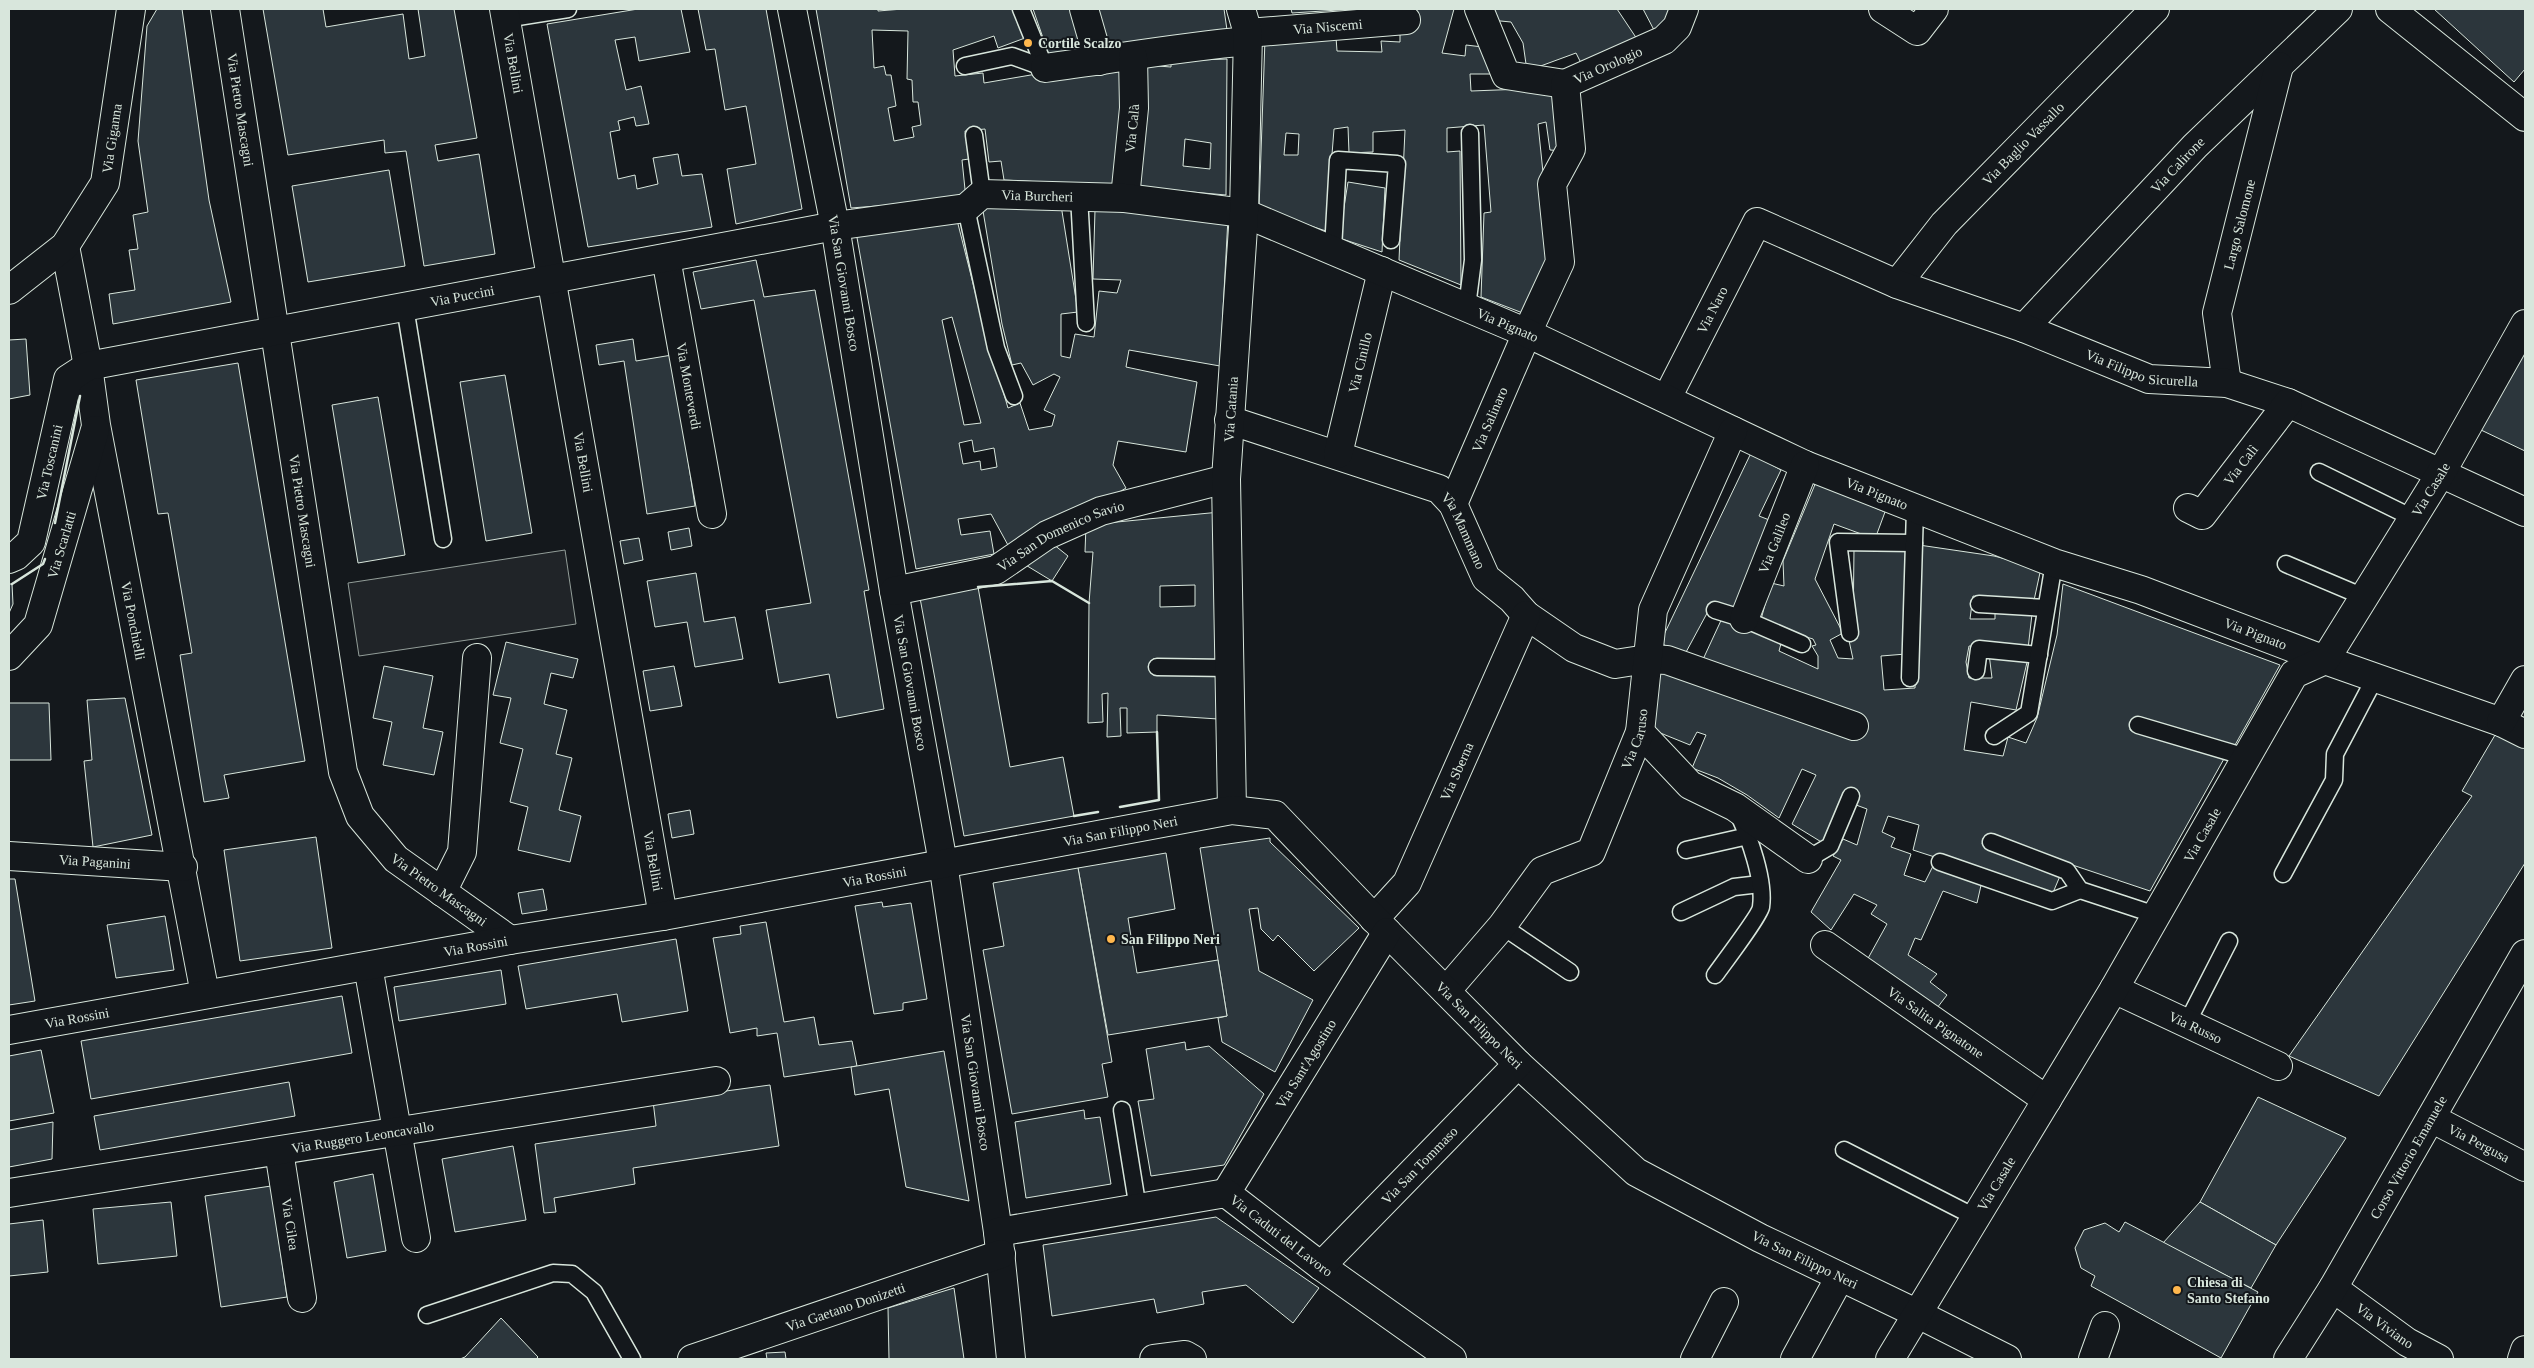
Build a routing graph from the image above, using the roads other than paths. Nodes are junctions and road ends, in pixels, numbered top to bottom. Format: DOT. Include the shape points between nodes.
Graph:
graph roads {
  1 [pos="131,9"];
  2 [pos="225,9"];
  3 [pos="568,9"];
  4 [pos="792,9"];
  5 [pos="1021,9"];
  6 [pos="1084,9"];
  7 [pos="1479,9"];
  8 [pos="1684,9"];
  9 [pos="1882,9"];
  10 [pos="1934,9"];
  11 [pos="2155,9"];
  12 [pos="2338,9"];
  13 [pos="2390,9"];
  14 [pos="505,14"];
  15 [pos="1406,20"];
  16 [pos="1246,28"];
  17 [pos="1133,57"];
  18 [pos="1099,61"];
  19 [pos="965,66"];
  20 [pos="2279,66"];
  21 [pos="1045,68"];
  22 [pos="1565,84"];
  23 [pos="2524,114"];
  24 [pos="1470,133"];
  25 [pos="974,135"];
  26 [pos="1078,196"];
  27 [pos="1125,198"];
  28 [pos="974,201"];
  29 [pos="1244,213"];
  30 [pos="1756,222"];
  31 [pos="835,226"];
  32 [pos="1391,240"];
  33 [pos="65,246"];
  34 [pos="1332,249"];
  35 [pos="666,258"];
  36 [pos="1382,271"];
  37 [pos="550,280"];
  38 [pos="1897,284"];
  39 [pos="9,290"];
  40 [pos="405,307"];
  41 [pos="1467,307"];
  42 [pos="1086,324"];
  43 [pos="2525,324"];
  44 [pos="2024,328"];
  45 [pos="274,331"];
  46 [pos="1527,333"];
  47 [pos="88,366"];
  48 [pos="2227,383"];
  49 [pos="1014,396"];
  50 [pos="1667,398"];
  51 [pos="2288,403"];
  52 [pos="1229,420"];
  53 [pos="96,424"];
  54 [pos="1733,430"];
  55 [pos="1338,454"];
  56 [pos="1805,465"];
  57 [pos="2319,472"];
  58 [pos="2441,473"];
  59 [pos="1226,479"];
  60 [pos="1453,504"];
  61 [pos="2188,508"];
  62 [pos="1915,509"];
  63 [pos="2525,512"];
  64 [pos="712,514"];
  65 [pos="2413,518"];
  66 [pos="443,540"];
  67 [pos="1914,543"];
  68 [pos="9,559"];
  69 [pos="2054,563"];
  70 [pos="2286,564"];
  71 [pos="894,591"];
  72 [pos="2364,596"];
  73 [pos="1979,604"];
  74 [pos="2046,608"];
  75 [pos="1715,610"];
  76 [pos="1526,615"];
  77 [pos="1744,618"];
  78 [pos="1850,633"];
  79 [pos="1802,644"];
  80 [pos="9,656"];
  81 [pos="2039,656"];
  82 [pos="477,658"];
  83 [pos="1647,659"];
  84 [pos="2325,660"];
  85 [pos="1157,667"];
  86 [pos="1230,668"];
  87 [pos="1976,671"];
  88 [pos="1910,678"];
  89 [pos="2375,678"];
  90 [pos="2525,680"];
  91 [pos="2138,725"];
  92 [pos="1854,726"];
  93 [pos="2513,728"];
  94 [pos="1640,732"];
  95 [pos="1994,736"];
  96 [pos="2246,757"];
  97 [pos="1851,796"];
  98 [pos="1735,806"];
  99 [pos="1232,810"];
  100 [pos="1748,836"];
  101 [pos="1991,842"];
  102 [pos="1686,850"];
  103 [pos="9,856"];
  104 [pos="1808,859"];
  105 [pos="1940,862"];
  106 [pos="943,863"];
  107 [pos="183,867"];
  108 [pos="2283,874"];
  109 [pos="1760,884"];
  110 [pos="2080,890"];
  111 [pos="442,892"];
  112 [pos="1681,912"];
  113 [pos="2156,915"];
  114 [pos="662,916"];
  115 [pos="1380,926"];
  116 [pos="1502,926"];
  117 [pos="510,940"];
  118 [pos="2230,941"];
  119 [pos="1824,945"];
  120 [pos="2525,954"];
  121 [pos="368,966"];
  122 [pos="1570,972"];
  123 [pos="1715,974"];
  124 [pos="2114,989"];
  125 [pos="1446,991"];
  126 [pos="205,994"];
  127 [pos="2187,1023"];
  128 [pos="9,1030"];
  129 [pos="1518,1064"];
  130 [pos="2278,1066"];
  131 [pos="716,1081"];
  132 [pos="2047,1100"];
  133 [pos="1122,1110"];
  134 [pos="2431,1118"];
  135 [pos="397,1132"];
  136 [pos="1844,1150"];
  137 [pos="279,1151"];
  138 [pos="2525,1167"];
  139 [pos="9,1193"];
  140 [pos="1226,1193"];
  141 [pos="1138,1209"];
  142 [pos="1975,1217"];
  143 [pos="416,1238"];
  144 [pos="999,1243"];
  145 [pos="1321,1266"];
  146 [pos="1840,1277"];
  147 [pos="2333,1288"];
  148 [pos="302,1298"];
  149 [pos="1724,1302"];
  150 [pos="1916,1313"];
  151 [pos="428,1316"];
  152 [pos="2105,1326"];
  153 [pos="2525,1350"];
  154 [pos="632,1359"];
  155 [pos="692,1359"];
  156 [pos="1012,1359"];
  157 [pos="1154,1359"];
  158 [pos="1192,1359"];
  159 [pos="1452,1359"];
  160 [pos="1695,1359"];
  161 [pos="1795,1359"];
  162 [pos="1890,1359"];
  163 [pos="2007,1359"];
  164 [pos="2094,1359"];
  165 [pos="2288,1359"];
  166 [pos="2439,1359"];
  167 [pos="2522,1359"];
  1 -- 33 [label="street, Via Giganna" via="105,183"];
  2 -- 45 [label="street, Via Pietro Mascagni"];
  3 -- 14 [label="lane"];
  4 -- 31 [label="street, Via San Giovanni Bosco"];
  5 -- 21 [label="lane"];
  6 -- 18 [label="street"];
  7 -- 22 [label="street" via="1506,76"];
  8 -- 22 [label="street, Via Orologio" via="1677,27 1664,40"];
  9 -- 10 [label="street" via="1917,31"];
  11 -- 38 [label="street, Via Baglio Vassallo" via="1944,224"];
  12 -- 20 [label="street, Via Calirone"];
  13 -- 23 [label="street"];
  14 -- 37 [label="street, Via Bellini"];
  15 -- 16 [label="street, Via Niscemi"];
  16 -- 17 [label="street, Via Niscemi" via="1202,45"];
  16 -- 29 [label="street, Via Catania"];
  17 -- 18 [label="street, Via Niscemi"];
  17 -- 27 [label="street, Via Calà" via="1134,108"];
  18 -- 21 [label="street, Via Niscemi"];
  19 -- 21 [label="lane" via="1012,56"];
  20 -- 44 [label="street, Via Calirone" via="2195,146"];
  20 -- 48 [label="street, Largo Salomone" via="2218,313"];
  22 -- 46 [label="street, Via Orologio" via="1571,150 1552,184 1560,262"];
  24 -- 41 [label="lane" via="1473,260"];
  25 -- 28 [label="lane"];
  26 -- 27 [label="street, Via Burcheri"];
  26 -- 28 [label="street, Via Burcheri"];
  26 -- 42 [label="lane"];
  27 -- 29 [label="street, Via Burcheri"];
  28 -- 31 [label="street, Via Burcheri"];
  28 -- 49 [label="lane" via="996,348"];
  29 -- 34 [label="street, Via Pignato"];
  29 -- 52 [label="street, Via Catania"];
  30 -- 38 [label="street, Via Filippo Sicurella"];
  30 -- 50 [label="street, Via Naro"];
  31 -- 35 [label="street, Via Puccini"];
  31 -- 71 [label="street, Via San Giovanni Bosco"];
  32 -- 34 [label="lane" via="1397,164 1338,160"];
  33 -- 39 [label="street, Via Giganna"];
  33 -- 47 [label="street, Via Ponchielli"];
  34 -- 36 [label="street, Via Pignato"];
  35 -- 37 [label="street, Via Puccini"];
  35 -- 64 [label="street, Via Monteverdi"];
  36 -- 41 [label="street, Via Pignato"];
  36 -- 55 [label="street, Via Cinillo"];
  37 -- 40 [label="street, Via Puccini"];
  37 -- 114 [label="street, Via Bellini"];
  38 -- 44 [label="street, Via Filippo Sicurella"];
  40 -- 45 [label="street, Via Puccini"];
  40 -- 66 [label="lane"];
  41 -- 46 [label="street, Via Pignato"];
  43 -- 58 [label="street, Via Casale"];
  44 -- 48 [label="street, Via Filippo Sicurella" via="2150,380"];
  45 -- 47 [label="street, Via Puccini"];
  45 -- 111 [label="street, Via Pietro Mascagni" via="343,772 360,816 396,859"];
  46 -- 50 [label="street, Via Pignato"];
  46 -- 60 [label="street, Via Salinaro"];
  47 -- 53 [label="street, Via Ponchielli"];
  47 -- 68 [label="street, Via Toscanini" via="68,379 31,542"];
  48 -- 51 [label="street, Via Filippo Sicurella"];
  50 -- 54 [label="street, Via Pignato"];
  51 -- 58 [label="street, Via Filippo Sicurella"];
  51 -- 61 [label="street, Via Calì" via="2202,515"];
  52 -- 55 [label="street, Via Mammano"];
  52 -- 59 [label="street, Via Catania"];
  53 -- 80 [label="street, Via Scarlatti" via="38,625"];
  53 -- 107 [label="street, Via Ponchielli"];
  54 -- 56 [label="street, Via Pignato"];
  54 -- 83 [label="street, Via Caruso" via="1654,610"];
  55 -- 60 [label="street, Via Mammano" via="1439,489"];
  56 -- 62 [label="street, Via Pignato"];
  56 -- 77 [label="street, Via Galileo"];
  57 -- 65 [label="lane"];
  58 -- 63 [label="street, Via Filippo Sicurella"];
  58 -- 65 [label="street, Via Casale"];
  59 -- 71 [label="street, Via San Domenico Savio" via="1101,511 1047,535 996,570"];
  59 -- 86 [label="street, Via Catania"];
  60 -- 76 [label="street, Via Mammano" via="1486,578"];
  62 -- 67 [label="lane"];
  62 -- 69 [label="street, Via Pignato"];
  65 -- 72 [label="street, Via Casale"];
  67 -- 78 [label="lane" via="1838,542"];
  67 -- 88 [label="lane"];
  69 -- 74 [label="lane"];
  69 -- 84 [label="street, Via Pignato" via="2141,590"];
  70 -- 72 [label="lane"];
  71 -- 106 [label="street, Via San Giovanni Bosco"];
  72 -- 84 [label="street, Via Casale"];
  73 -- 74 [label="lane"];
  74 -- 81 [label="lane"];
  75 -- 77 [label="lane"];
  76 -- 83 [label="street, Via Mammano" via="1574,648 1615,664"];
  76 -- 115 [label="street, Via Sberna" via="1407,883"];
  77 -- 79 [label="lane"];
  81 -- 87 [label="lane" via="1979,649"];
  81 -- 95 [label="lane" via="2030,713"];
  82 -- 111 [label="street" via="462,852"];
  83 -- 92 [label="street" via="1667,660"];
  83 -- 94 [label="street, Via Caruso"];
  84 -- 89 [label="street, Via Pignato"];
  84 -- 96 [label="street, Via Casale" via="2294,674"];
  85 -- 86 [label="lane"];
  86 -- 99 [label="street, Via Catania"];
  89 -- 93 [label="street, Via Pignato"];
  89 -- 108 [label="lane" via="2335,754 2334,780"];
  90 -- 93 [label="street"];
  91 -- 96 [label="lane"];
  94 -- 98 [label="street" via="1690,784"];
  94 -- 116 [label="street, Via Caruso" via="1591,852 1542,870"];
  96 -- 113 [label="street, Via Casale"];
  97 -- 104 [label="lane" via="1830,846"];
  98 -- 100 [label="lane"];
  98 -- 104 [label="street"];
  99 -- 106 [label="street, Via San Filippo Neri"];
  99 -- 115 [label="street, Via San Filippo Neri" via="1275,815"];
  100 -- 102 [label="lane"];
  100 -- 109 [label="lane"];
  101 -- 110 [label="lane" via="2067,871"];
  103 -- 107 [label="street, Via Paganini"];
  105 -- 110 [label="lane" via="2052,901"];
  106 -- 114 [label="street, Via Rossini"];
  106 -- 144 [label="street, Via San Giovanni Bosco"];
  107 -- 126 [label="street, Via Ponchielli"];
  109 -- 112 [label="lane" via="1734,887"];
  109 -- 123 [label="lane" via="1761,908"];
  110 -- 113 [label="lane"];
  111 -- 117 [label="street, Via Pietro Mascagni"];
  113 -- 124 [label="street, Via Casale"];
  114 -- 117 [label="street, Via Rossini"];
  115 -- 125 [label="street, Via San Filippo Neri"];
  115 -- 140 [label="street, Via Sant'Agostino"];
  116 -- 122 [label="lane"];
  116 -- 125 [label="street, Via Caruso"];
  117 -- 121 [label="street, Via Rossini"];
  118 -- 127 [label="lane"];
  119 -- 132 [label="street, Via Salita Pignatone"];
  120 -- 134 [label="street, Corso Vittorio Emanuele"];
  121 -- 126 [label="street, Via Rossini"];
  121 -- 135 [label="street"];
  124 -- 127 [label="street, Via Russo"];
  124 -- 132 [label="street, Via Casale"];
  125 -- 129 [label="street, Via San Filippo Neri"];
  126 -- 128 [label="street, Via Rossini"];
  127 -- 130 [label="street, Via Russo"];
  129 -- 145 [label="street, Via San Tommaso"];
  129 -- 146 [label="street, Via San Filippo Neri" via="1636,1172"];
  131 -- 135 [label="street, Via Ruggero Leoncavallo"];
  132 -- 142 [label="street, Via Casale"];
  133 -- 141 [label="lane"];
  134 -- 138 [label="street, Via Pergusa"];
  134 -- 147 [label="street, Corso Vittorio Emanuele"];
  135 -- 137 [label="street, Via Ruggero Leoncavallo"];
  135 -- 143 [label="street"];
  136 -- 142 [label="lane"];
  137 -- 139 [label="street, Via Ruggero Leoncavallo"];
  137 -- 148 [label="street, Via Cilea"];
  140 -- 141 [label="street, Via Caduti del Lavoro"];
  140 -- 145 [label="street, Via Caduti del Lavoro"];
  141 -- 144 [label="street, Via Caduti del Lavoro"];
  142 -- 150 [label="street, Via Casale"];
  144 -- 155 [label="street, Via Gaetano Donizetti"];
  144 -- 156 [label="street, Via San Giovanni Bosco"];
  145 -- 159 [label="street, Via Caduti del Lavoro"];
  146 -- 150 [label="street, Via San Filippo Neri"];
  146 -- 161 [label="street"];
  147 -- 165 [label="street, Corso Vittorio Emanuele"];
  147 -- 166 [label="street, Via Viviano" via="2407,1342"];
  149 -- 160 [label="street"];
  150 -- 162 [label="street, Via Casale"];
  150 -- 163 [label="street, Via San Filippo Neri"];
  151 -- 154 [label="lane" via="553,1273 572,1274 594,1292"];
  152 -- 164 [label="street"];
  153 -- 167 [label="street"];
  157 -- 158 [label="street" via="1185,1355"];
}
